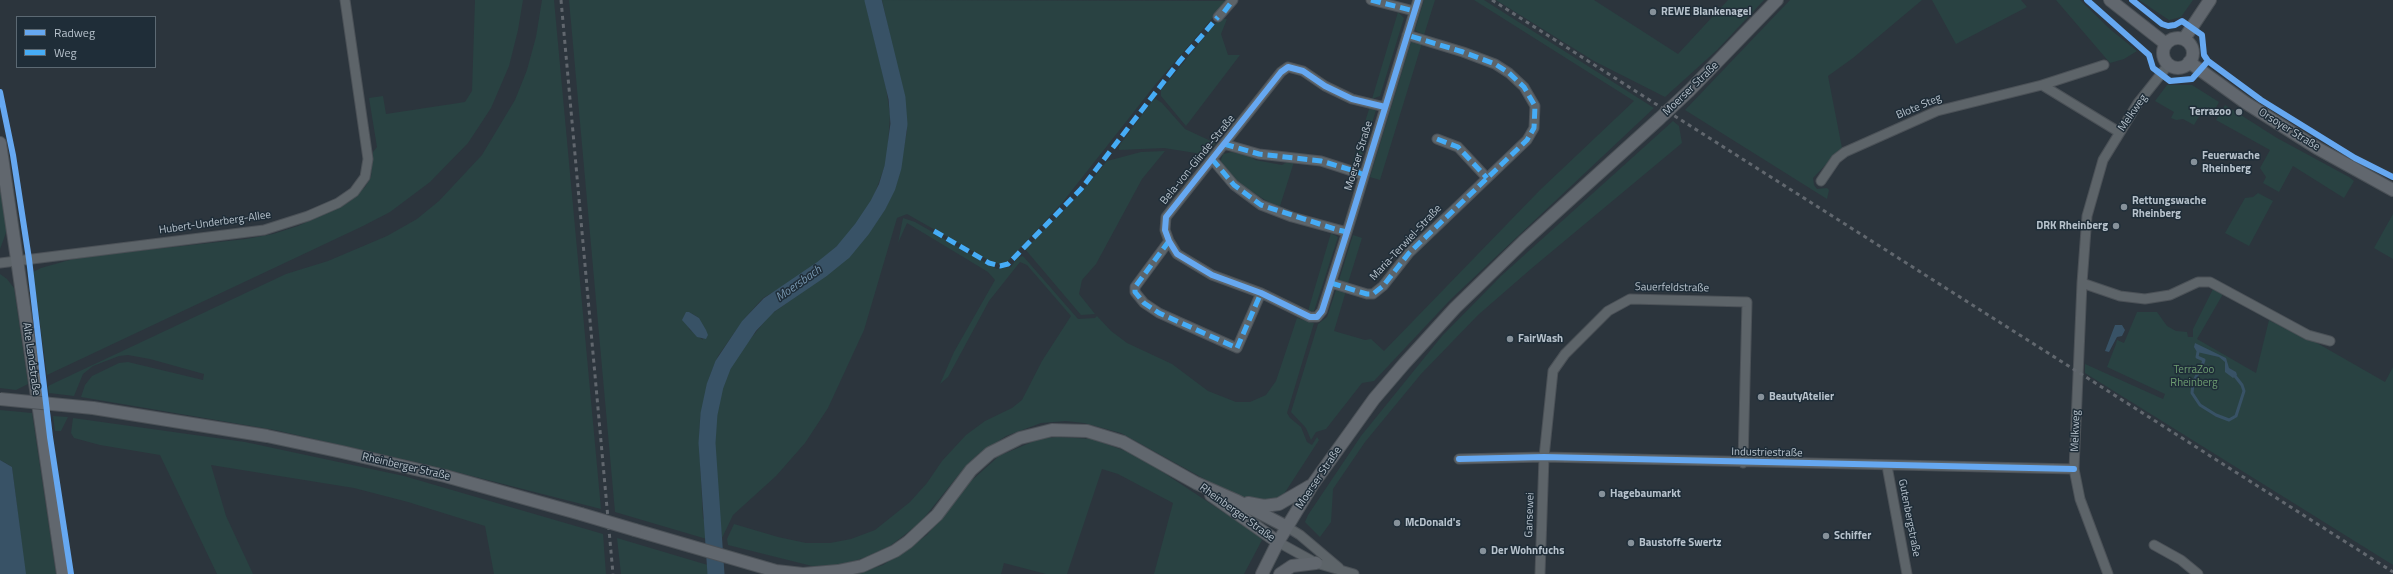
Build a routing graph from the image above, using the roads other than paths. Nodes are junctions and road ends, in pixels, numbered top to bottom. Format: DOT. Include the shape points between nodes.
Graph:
graph roads {
  1 [pos="345,0"];
  2 [pos="1233,0"];
  3 [pos="1371,0"];
  4 [pos="1418,0"];
  5 [pos="1777,0"];
  6 [pos="2110,0"];
  7 [pos="2210,0"];
  8 [pos="1414,11"];
  9 [pos="1218,17"];
  10 [pos="1407,35"];
  11 [pos="2184,39"];
  12 [pos="2166,44"];
  13 [pos="2189,62"];
  14 [pos="2169,64"];
  15 [pos="2104,65"];
  16 [pos="2042,85"];
  17 [pos="1385,107"];
  18 [pos="2119,132"];
  19 [pos="1437,139"];
  20 [pos="0,143"];
  21 [pos="1224,144"];
  22 [pos="1212,159"];
  23 [pos="1364,175"];
  24 [pos="1488,178"];
  25 [pos="1821,181"];
  26 [pos="2393,190"];
  27 [pos="1347,232"];
  28 [pos="1168,241"];
  29 [pos="18,260"];
  30 [pos="0,263"];
  31 [pos="1331,283"];
  32 [pos="2082,283"];
  33 [pos="1261,293"];
  34 [pos="2330,341"];
  35 [pos="0,399"];
  36 [pos="1544,457"];
  37 [pos="1459,459"];
  38 [pos="1743,463"];
  39 [pos="1887,466"];
  40 [pos="2074,469"];
  41 [pos="1196,483"];
  42 [pos="1313,484"];
  43 [pos="1238,501"];
  44 [pos="1286,528"];
  45 [pos="1278,542"];
  46 [pos="2154,544"];
  47 [pos="1316,563"];
  48 [pos="1340,569"];
  49 [pos="62,574"];
  50 [pos="803,574"];
  51 [pos="1262,574"];
  52 [pos="1280,574"];
  53 [pos="1354,574"];
  54 [pos="1540,574"];
  55 [pos="1907,574"];
  56 [pos="2108,574"];
  57 [pos="2198,574"];
  1 -- 29 [label="street, Hubert-Underberg-Allee" via="368,159 365,177 354,192 338,203 308,216 264,230"];
  2 -- 9 [label="street"];
  3 -- 8 [label="street"];
  4 -- 8 [label="street, Moerser Straße"];
  5 -- 42 [label="main road, Moerser Straße, bridge" via="1690,91 1523,242 1426,338 1374,399"];
  6 -- 12 [label="main road"];
  7 -- 11 [label="main road"];
  8 -- 10 [label="street, Moerser Straße"];
  10 -- 17 [label="street, Moerser Straße"];
  10 -- 24 [label="street, Maria-Terwiel-Straße" via="1495,64 1509,73 1532,98 1536,117 1534,128 1527,140"];
  11 -- 12 [label="main road" via="2174,38"];
  11 -- 13 [label="main road" via="2192,50"];
  12 -- 14 [label="main road" via="2163,52"];
  13 -- 14 [label="main road" via="2180,67"];
  13 -- 26 [label="main road, Orsoyer Straße" via="2317,148"];
  14 -- 18 [label="street, Melkweg"];
  15 -- 16 [label="street, Blote Steg"];
  16 -- 18 [label="street"];
  16 -- 25 [label="street, Blote Steg" via="1937,111 1845,152"];
  17 -- 21 [label="street, Bela-von-Glinde-Straße" via="1352,99 1325,86 1303,71 1288,67 1281,72"];
  17 -- 23 [label="street, Moerser Straße"];
  18 -- 32 [label="street, Melkweg" via="2103,160 2087,216"];
  19 -- 24 [label="street" via="1458,147"];
  20 -- 29 [label="main road, Alte Landstraße"];
  21 -- 22 [label="street, Bela-von-Glinde-Straße"];
  21 -- 23 [label="street" via="1259,154 1322,161"];
  22 -- 27 [label="street" via="1234,185 1261,205 1292,217"];
  22 -- 28 [label="street, Bela-von-Glinde-Straße" via="1166,217 1165,230"];
  23 -- 27 [label="street, Moerser Straße"];
  24 -- 31 [label="street, Maria-Terwiel-Straße" via="1409,253 1383,286 1373,294"];
  27 -- 31 [label="street, Moerser Straße"];
  28 -- 33 [label="street" via="1177,254 1212,275"];
  28 -- 33 [label="street" via="1135,287 1135,292 1144,303 1159,313 1237,348"];
  29 -- 30 [label="street, Hubert-Underberg-Allee"];
  29 -- 49 [label="main road, Alte Landstraße"];
  31 -- 33 [label="street, Moerser Straße" via="1318,317 1310,317"];
  32 -- 34 [label="street" via="2120,296 2145,299 2170,295 2198,282 2210,282 2308,335"];
  32 -- 40 [label="street, Melkweg"];
  35 -- 50 [label="main road, Rheinberger Straße, bridge" via="93,408 267,436 335,450 444,476 748,563"];
  36 -- 37 [label="street, Industriestraße"];
  36 -- 38 [label="street, Industriestraße"];
  36 -- 38 [label="street, Sauerfeldstraße" via="1553,371 1565,354 1608,311 1630,299 1747,302"];
  36 -- 54 [label="street, Gansewei"];
  38 -- 39 [label="street, Industriestraße"];
  39 -- 40 [label="street, Industriestraße"];
  39 -- 55 [label="street, Gutenbergstraße"];
  40 -- 56 [label="street, Melkweg" via="2080,499"];
  41 -- 43 [label="main road, Rheinberger Straße"];
  41 -- 45 [label="main road, Rheinberger Straße"];
  41 -- 50 [label="main road, Rheinberger Straße" via="1123,442 1104,435 1070,429 1034,433 990,453 971,470 937,515 895,551 862,566"];
  42 -- 43 [label="main road" via="1279,504 1264,506"];
  42 -- 44 [label="main road, Moerser Straße"];
  43 -- 44 [label="main road, Rheinberger Straße"];
  44 -- 45 [label="main road, Moerser Straße"];
  44 -- 48 [label="street" via="1300,535"];
  45 -- 47 [label="street"];
  45 -- 51 [label="main road, Moerser Straße"];
  46 -- 57 [label="street"];
  47 -- 48 [label="street"];
  47 -- 52 [label="main road" via="1292,566"];
  48 -- 53 [label="street"];
}
